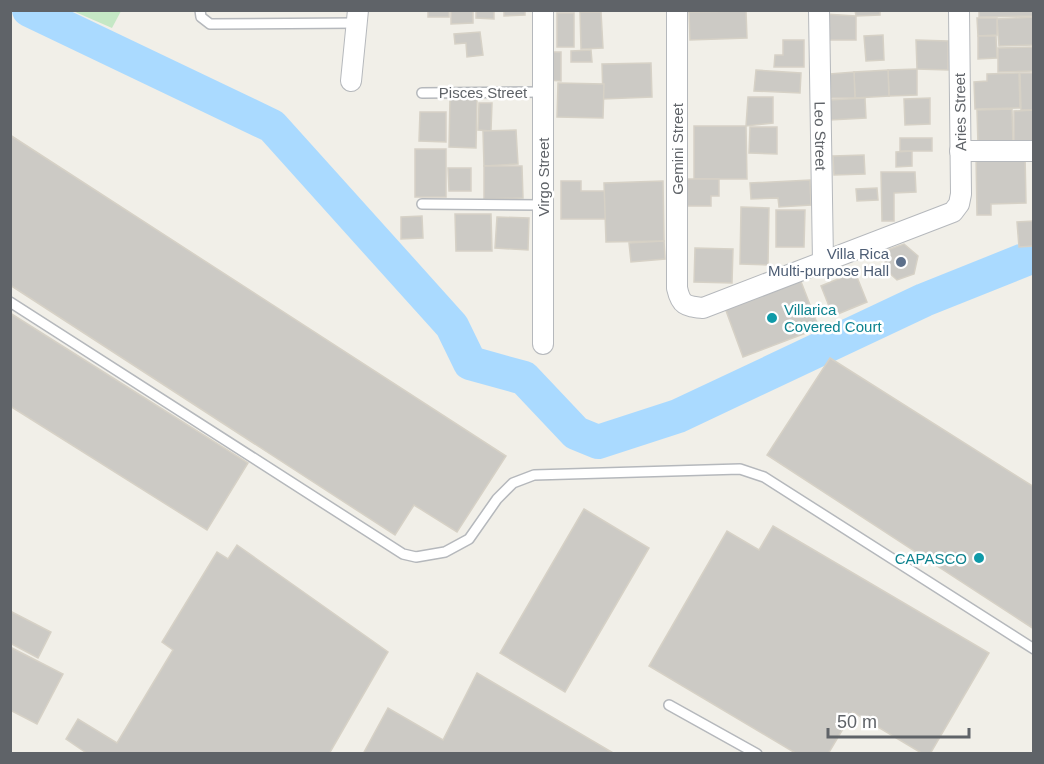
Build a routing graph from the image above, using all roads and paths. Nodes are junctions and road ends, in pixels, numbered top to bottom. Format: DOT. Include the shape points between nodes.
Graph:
graph roads {
  1 [pos="200,10"];
  2 [pos="543,10"];
  3 [pos="677,10"];
  4 [pos="819,10"];
  5 [pos="959,10"];
  6 [pos="358,17"];
  7 [pos="351,81"];
  8 [pos="543,92"];
  9 [pos="422,93"];
  10 [pos="960,151"];
  11 [pos="1034,151"];
  12 [pos="422,204"];
  13 [pos="543,204"];
  14 [pos="823,262"];
  15 [pos="10,302"];
  16 [pos="543,344"];
  17 [pos="1034,649"];
  18 [pos="669,705"];
  19 [pos="757,753"];
  1 -- 6 [label="lane" via="201,17 210,24"];
  2 -- 8 [label="street, Virgo Street"];
  3 -- 14 [label="street, Gemini Street" via="680,299 687,306 703,308"];
  4 -- 14 [label="street, Leo Street"];
  5 -- 10 [label="street, Aries Street"];
  6 -- 7 [label="street"];
  8 -- 9 [label="lane, Pisces Street"];
  8 -- 13 [label="street, Virgo Street"];
  10 -- 11 [label="street"];
  10 -- 14 [label="street, Aries Street" via="961,194 953,212"];
  12 -- 13 [label="lane"];
  13 -- 16 [label="street, Virgo Street"];
  15 -- 17 [label="lane" via="403,554 416,557 445,552 469,539 496,499 513,483 534,475 740,469 764,477"];
  18 -- 19 [label="lane"];
}
